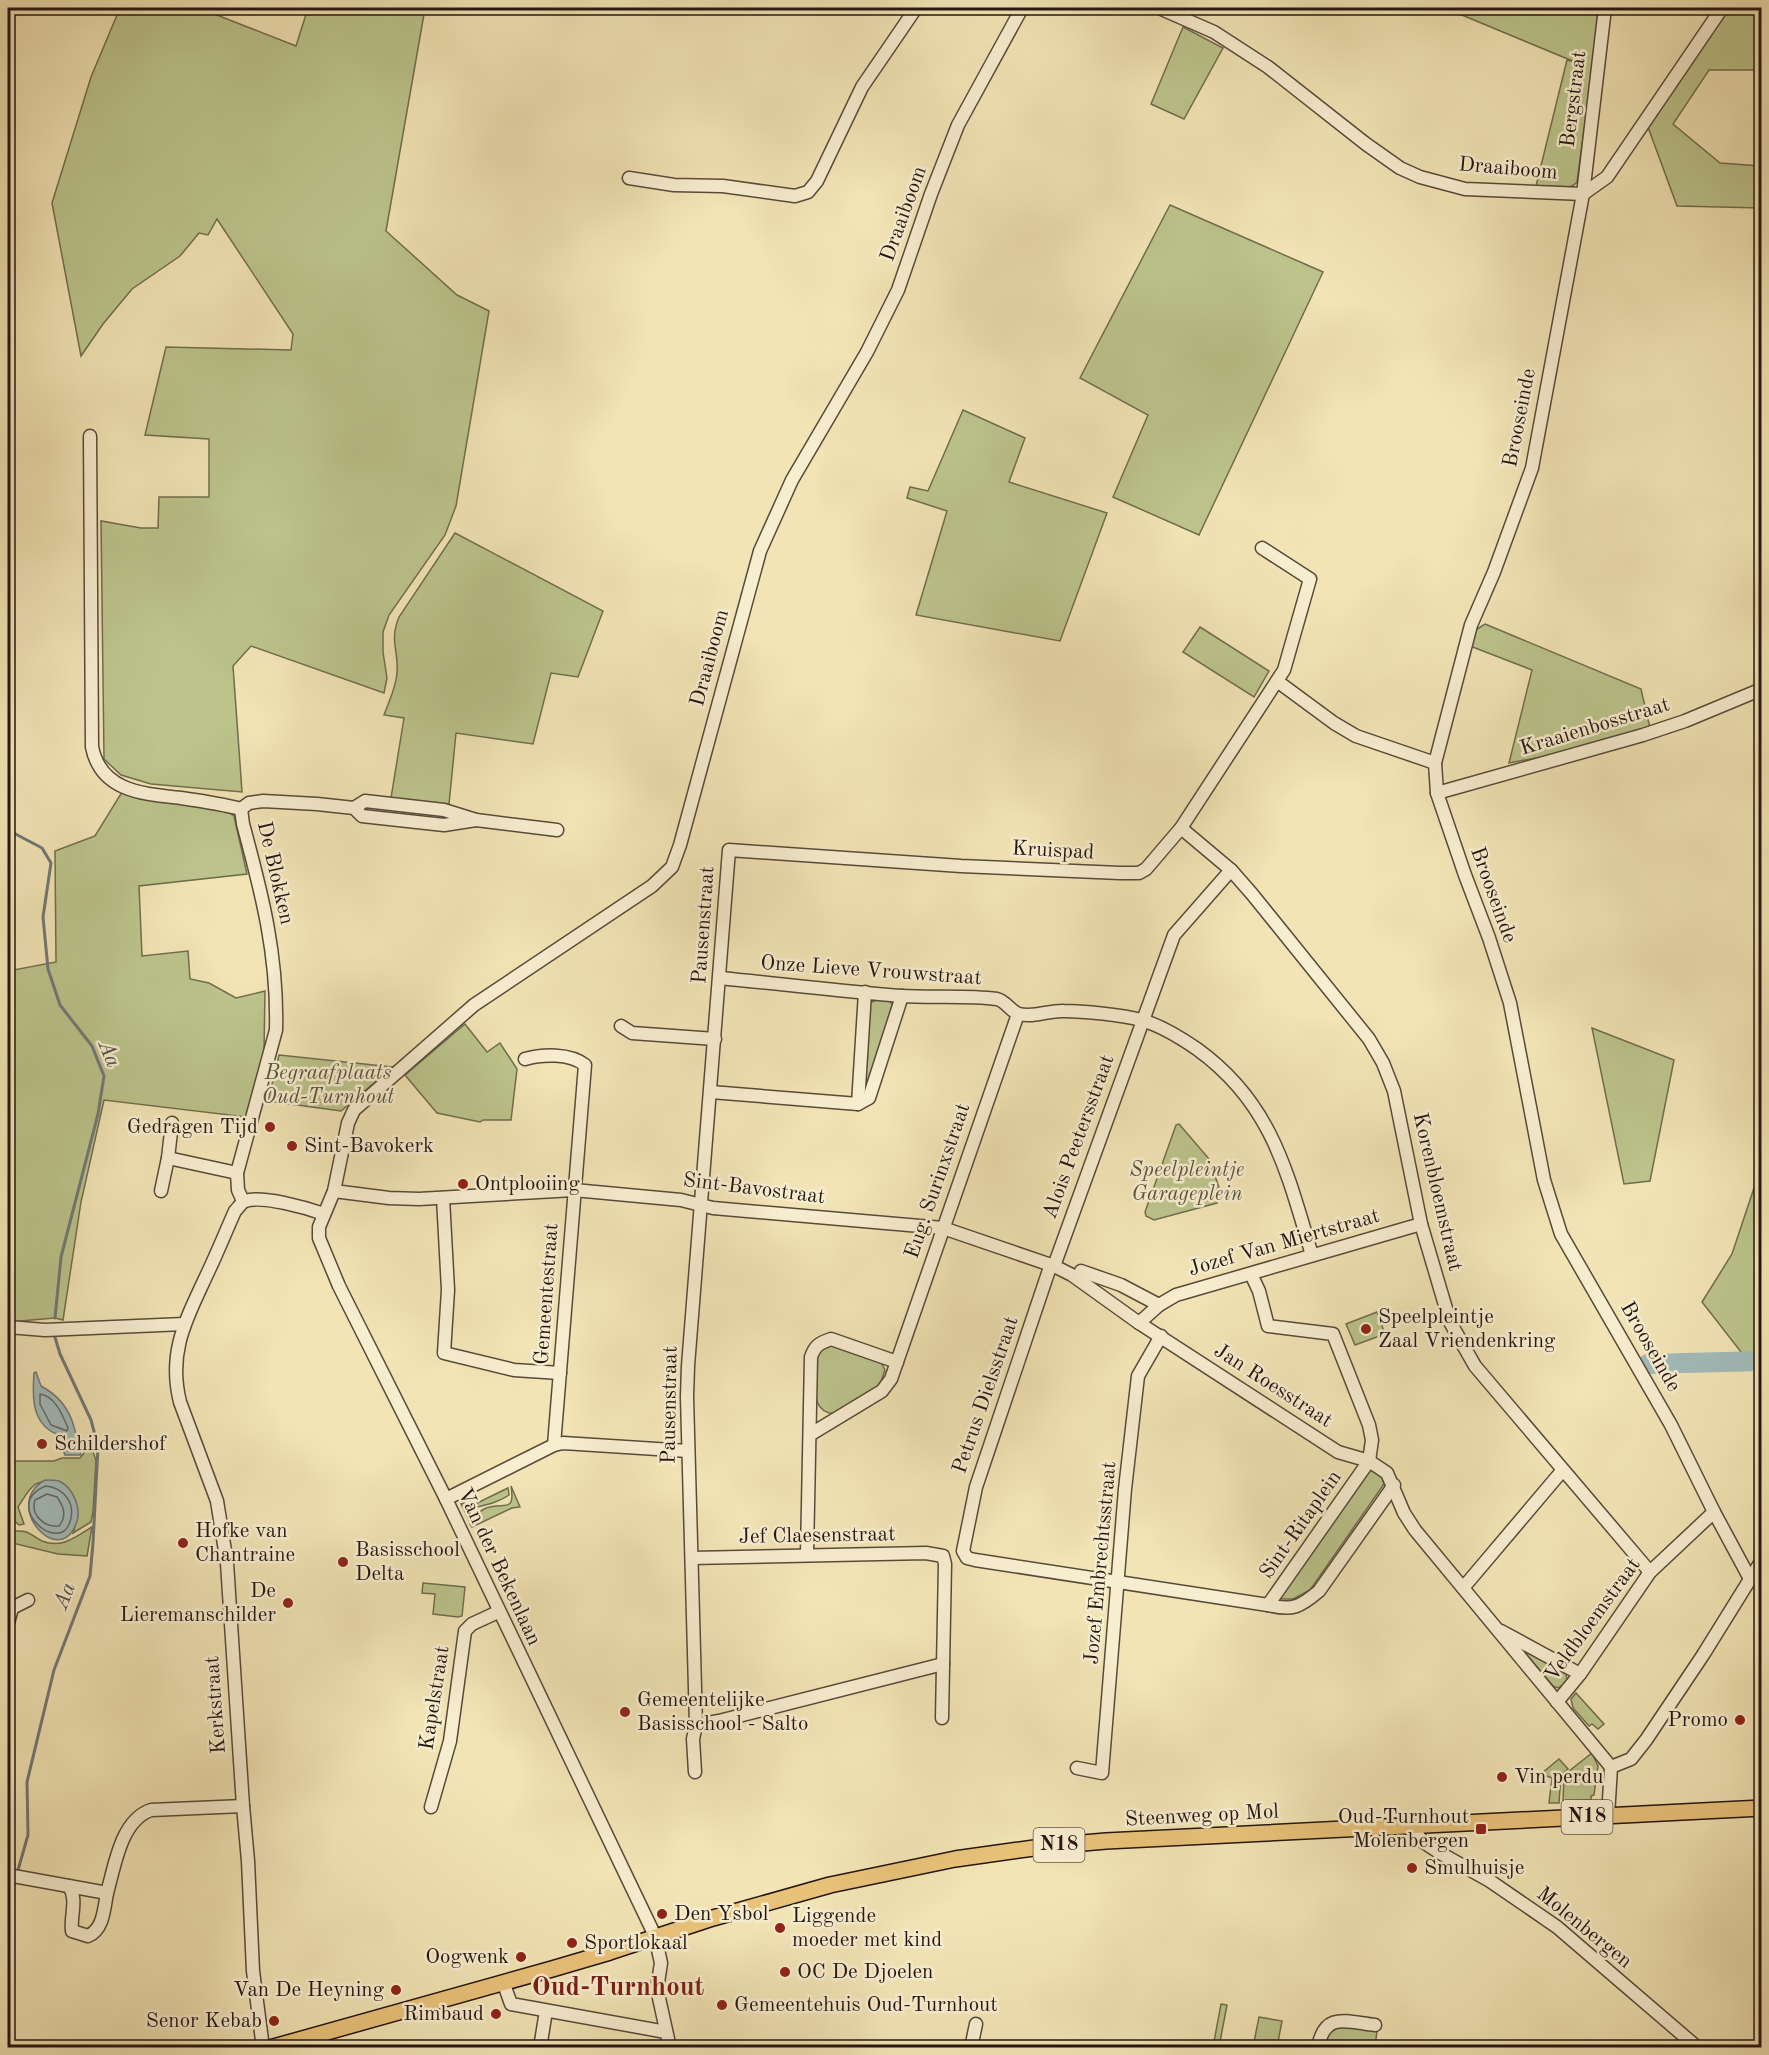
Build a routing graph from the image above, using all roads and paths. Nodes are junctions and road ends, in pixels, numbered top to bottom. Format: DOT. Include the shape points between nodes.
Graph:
graph roads {
  1 [pos="916,8"];
  2 [pos="1022,8"];
  3 [pos="1159,8"];
  4 [pos="1605,8"];
  5 [pos="1722,8"];
  6 [pos="628,178"];
  7 [pos="1582,194"];
  8 [pos="90,436"];
  9 [pos="1262,548"];
  10 [pos="1277,681"];
  11 [pos="1761,689"];
  12 [pos="1435,763"];
  13 [pos="1437,793"];
  14 [pos="241,809"];
  15 [pos="1181,828"];
  16 [pos="557,830"];
  17 [pos="729,850"];
  18 [pos="1231,870"];
  19 [pos="720,978"];
  20 [pos="865,992"];
  21 [pos="902,996"];
  22 [pos="1018,1014"];
  23 [pos="1142,1020"];
  24 [pos="621,1026"];
  25 [pos="715,1038"];
  26 [pos="525,1059"];
  27 [pos="711,1092"];
  28 [pos="858,1104"];
  29 [pos="172,1123"];
  30 [pos="168,1158"];
  31 [pos="237,1173"];
  32 [pos="574,1190"];
  33 [pos="161,1191"];
  34 [pos="334,1191"];
  35 [pos="443,1198"];
  36 [pos="243,1202"];
  37 [pos="700,1203"];
  38 [pos="324,1214"];
  39 [pos="1421,1224"];
  40 [pos="943,1228"];
  41 [pos="1312,1255"];
  42 [pos="1054,1266"];
  43 [pos="1081,1271"];
  44 [pos="1251,1274"];
  45 [pos="1159,1305"];
  46 [pos="1139,1323"];
  47 [pos="184,1324"];
  48 [pos="8,1326"];
  49 [pos="1161,1336"];
  50 [pos="897,1362"];
  51 [pos="560,1372"];
  52 [pos="811,1434"];
  53 [pos="554,1445"];
  54 [pos="688,1451"];
  55 [pos="1369,1461"];
  56 [pos="1562,1471"];
  57 [pos="1394,1485"];
  58 [pos="446,1499"];
  59 [pos="1714,1512"];
  60 [pos="807,1554"];
  61 [pos="692,1558"];
  62 [pos="1761,1560"];
  63 [pos="1650,1572"];
  64 [pos="1749,1577"];
  65 [pos="1118,1583"];
  66 [pos="1463,1588"];
  67 [pos="28,1600"];
  68 [pos="1268,1605"];
  69 [pos="10,1607"];
  70 [pos="498,1612"];
  71 [pos="8,1623"];
  72 [pos="1497,1629"];
  73 [pos="943,1664"];
  74 [pos="1580,1674"];
  75 [pos="1557,1702"];
  76 [pos="942,1718"];
  77 [pos="696,1725"];
  78 [pos="1611,1767"];
  79 [pos="1077,1768"];
  80 [pos="695,1772"];
  81 [pos="243,1806"];
  82 [pos="431,1808"];
  83 [pos="1761,1808"];
  84 [pos="1608,1816"];
  85 [pos="1412,1826"];
  86 [pos="8,1875"];
  87 [pos="69,1886"];
  88 [pos="107,1893"];
  89 [pos="655,1936"];
  90 [pos="505,1986"];
  91 [pos="546,2012"];
  92 [pos="976,2024"];
  93 [pos="1375,2025"];
  94 [pos="666,2032"];
  95 [pos="8,2045"];
  96 [pos="15,2048"];
  97 [pos="263,2048"];
  98 [pos="270,2048"];
  99 [pos="540,2048"];
  100 [pos="670,2048"];
  101 [pos="971,2048"];
  102 [pos="1318,2048"];
  103 [pos="1698,2048"];
  1 -- 6 [label="street" via="862,87 817,182 808,192 795,196"];
  2 -- 34 [label="street, Draaiboom" via="958,125 898,290 867,352 792,480 764,542 672,867 652,886 474,1005 354,1110"];
  3 -- 7 [label="street, Draaiboom" via="1214,32 1268,67 1400,168 1420,177 1465,189"];
  4 -- 7 [label="street, Bergstraat"];
  5 -- 7 [label="street" via="1607,177"];
  7 -- 12 [label="street, Brooseinde" via="1532,468 1471,625"];
  8 -- 14 [label="street, De Blokken" via="95,761 117,783 135,791"];
  9 -- 10 [label="street, Kruispad" via="1310,579"];
  10 -- 12 [label="street" via="1356,736"];
  10 -- 15 [label="street, Kruispad"];
  11 -- 13 [label="street, Kraaienbosstraat" via="1643,735"];
  12 -- 13 [label="street, Brooseinde"];
  13 -- 59 [label="street, Brooseinde" via="1510,1004 1545,1180 1562,1234 1671,1425"];
  14 -- 16 [label="street" via="263,801 317,804 354,808 362,816 444,825 476,820"];
  14 -- 31 [label="street, De Blokken" via="267,915 277,1006 276,1030"];
  15 -- 17 [label="street, Kruispad" via="1139,873"];
  15 -- 18 [label="street, Korenbloemstraat"];
  17 -- 19 [label="street, Pausenstraat"];
  18 -- 23 [label="street, Alois Peetersstraat" via="1174,935"];
  18 -- 39 [label="street, Korenbloemstraat" via="1369,1039 1383,1063 1394,1090"];
  19 -- 20 [label="street, Onze Lieve Vrouwstraat"];
  19 -- 25 [label="street, Pausenstraat"];
  20 -- 21 [label="street, Onze Lieve Vrouwstraat"];
  20 -- 28 [label="street"];
  21 -- 22 [label="street, Onze Lieve Vrouwstraat" via="1000,1000"];
  21 -- 28 [label="street" via="869,1098"];
  22 -- 23 [label="street" via="1063,1010"];
  22 -- 40 [label="street, Eug. Surinxstraat"];
  23 -- 41 [label="street" via="1186,1041 1205,1055 1254,1104 1276,1146"];
  23 -- 42 [label="street, Alois Peetersstraat"];
  24 -- 25 [label="street" via="632,1033"];
  25 -- 27 [label="street, Pausenstraat"];
  26 -- 32 [label="street, Gemeentestraat" via="538,1055 572,1059 585,1065"];
  27 -- 28 [label="street"];
  27 -- 37 [label="street, Pausenstraat"];
  29 -- 30 [label="street"];
  30 -- 31 [label="street"];
  30 -- 33 [label="street"];
  31 -- 36 [label="street"];
  32 -- 35 [label="street, Sint-Bavostraat"];
  32 -- 37 [label="street, Sint-Bavostraat"];
  32 -- 51 [label="street, Gemeentestraat"];
  34 -- 35 [label="street, Sint-Bavostraat" via="389,1198"];
  34 -- 38 [label="street, Draaiboom"];
  35 -- 51 [label="street" via="448,1290 444,1353 514,1370"];
  36 -- 38 [label="street" via="256,1199 303,1206"];
  36 -- 47 [label="street, Kerkstraat" via="235,1211"];
  37 -- 40 [label="street, Sint-Bavostraat" via="713,1208"];
  37 -- 54 [label="street, Pausenstraat" via="688,1366"];
  38 -- 58 [label="street, Van der Bekenlaan" via="319,1238 339,1286"];
  39 -- 41 [label="street, Jozef Van Miertstraat"];
  39 -- 56 [label="street, Korenbloemstraat" via="1450,1322 1462,1345"];
  40 -- 42 [label="street, Sint-Bavostraat"];
  40 -- 50 [label="street, Eug. Surinxstraat"];
  41 -- 44 [label="street, Jozef Van Miertstraat"];
  42 -- 46 [label="street, Sint-Bavostraat"];
  42 -- 65 [label="street, Petrus Dielsstraat" via="1049,1270 976,1487 963,1551 967,1558"];
  43 -- 45 [label="street" via="1121,1285"];
  44 -- 45 [label="street, Jozef Van Miertstraat" via="1176,1295"];
  44 -- 55 [label="street" via="1268,1326 1333,1334 1369,1425"];
  45 -- 46 [label="street, Jozef Van Miertstraat"];
  46 -- 49 [label="street, Jan Roesstraat"];
  47 -- 48 [label="street" via="45,1330"];
  47 -- 81 [label="street, Kerkstraat" via="177,1345 176,1386 220,1518 227,1563"];
  49 -- 55 [label="street, Jan Roesstraat" via="1338,1452"];
  49 -- 65 [label="street, Jozef Embrechtsstraat" via="1138,1376"];
  50 -- 52 [label="street, Eug. Surinxstraat" via="882,1391"];
  50 -- 52 [label="street" via="839,1340 821,1342 812,1357"];
  51 -- 53 [label="street, Gemeentestraat"];
  52 -- 60 [label="street"];
  53 -- 54 [label="street"];
  53 -- 58 [label="street"];
  54 -- 61 [label="street, Pausenstraat"];
  55 -- 57 [label="street" via="1387,1473"];
  55 -- 68 [label="street, Sint-Ritaplein"];
  56 -- 63 [label="street, Korenbloemstraat"];
  56 -- 66 [label="street"];
  57 -- 66 [label="street" via="1415,1530"];
  57 -- 68 [label="street, Sint-Ritaplein" via="1319,1591 1294,1608"];
  58 -- 70 [label="street, Van der Bekenlaan"];
  59 -- 63 [label="street, Veldbloemstraat"];
  59 -- 64 [label="street, Brooseinde"];
  60 -- 61 [label="street, Jef Claesenstraat"];
  60 -- 73 [label="street, Jef Claesenstraat" via="943,1556"];
  61 -- 77 [label="street, Pausenstraat"];
  62 -- 64 [label="street"];
  63 -- 74 [label="street, Veldbloemstraat"];
  64 -- 78 [label="street" via="1646,1740 1631,1759"];
  65 -- 68 [label="street"];
  65 -- 79 [label="street, Jozef Embrechtsstraat" via="1101,1773"];
  66 -- 72 [label="street"];
  67 -- 69 [label="street"];
  69 -- 71 [label="street"];
  70 -- 82 [label="street, Kapelstraat" via="472,1623 465,1631 450,1741"];
  70 -- 89 [label="street, Van der Bekenlaan"];
  72 -- 74 [label="street"];
  72 -- 75 [label="street"];
  73 -- 76 [label="street"];
  73 -- 77 [label="street"];
  74 -- 75 [label="street, Veldbloemstraat"];
  75 -- 78 [label="street"];
  77 -- 80 [label="street, Pausenstraat"];
  78 -- 84 [label="street"];
  81 -- 88 [label="street" via="152,1810 136,1818 124,1840"];
  81 -- 97 [label="street, Kerkstraat" via="253,1971"];
  83 -- 84 [label="main road, Steenweg op Mol / N18"];
  84 -- 85 [label="main road, Steenweg op Mol / N18"];
  85 -- 89 [label="main road, Steenweg op Mol / N18" via="1106,1841 1010,1850 830,1885"];
  85 -- 103 [label="street, Molenbergen" via="1422,1840 1440,1853 1491,1881 1557,1927"];
  86 -- 87 [label="street"];
  87 -- 88 [label="street"];
  87 -- 88 [label="street" via="73,1892 72,1932 88,1936 95,1933 101,1922"];
  89 -- 90 [label="main road, N18"];
  89 -- 94 [label="street, Van der Bekenlaan" via="660,1963 657,1989"];
  90 -- 91 [label="street" via="511,2004"];
  90 -- 98 [label="main road, N18"];
  91 -- 94 [label="street"];
  91 -- 99 [label="street"];
  92 -- 101 [label="street"];
  93 -- 102 [label="street" via="1330,2023"];
  94 -- 100 [label="street, Van der Bekenlaan"];
  95 -- 96 [label="street"];
}
